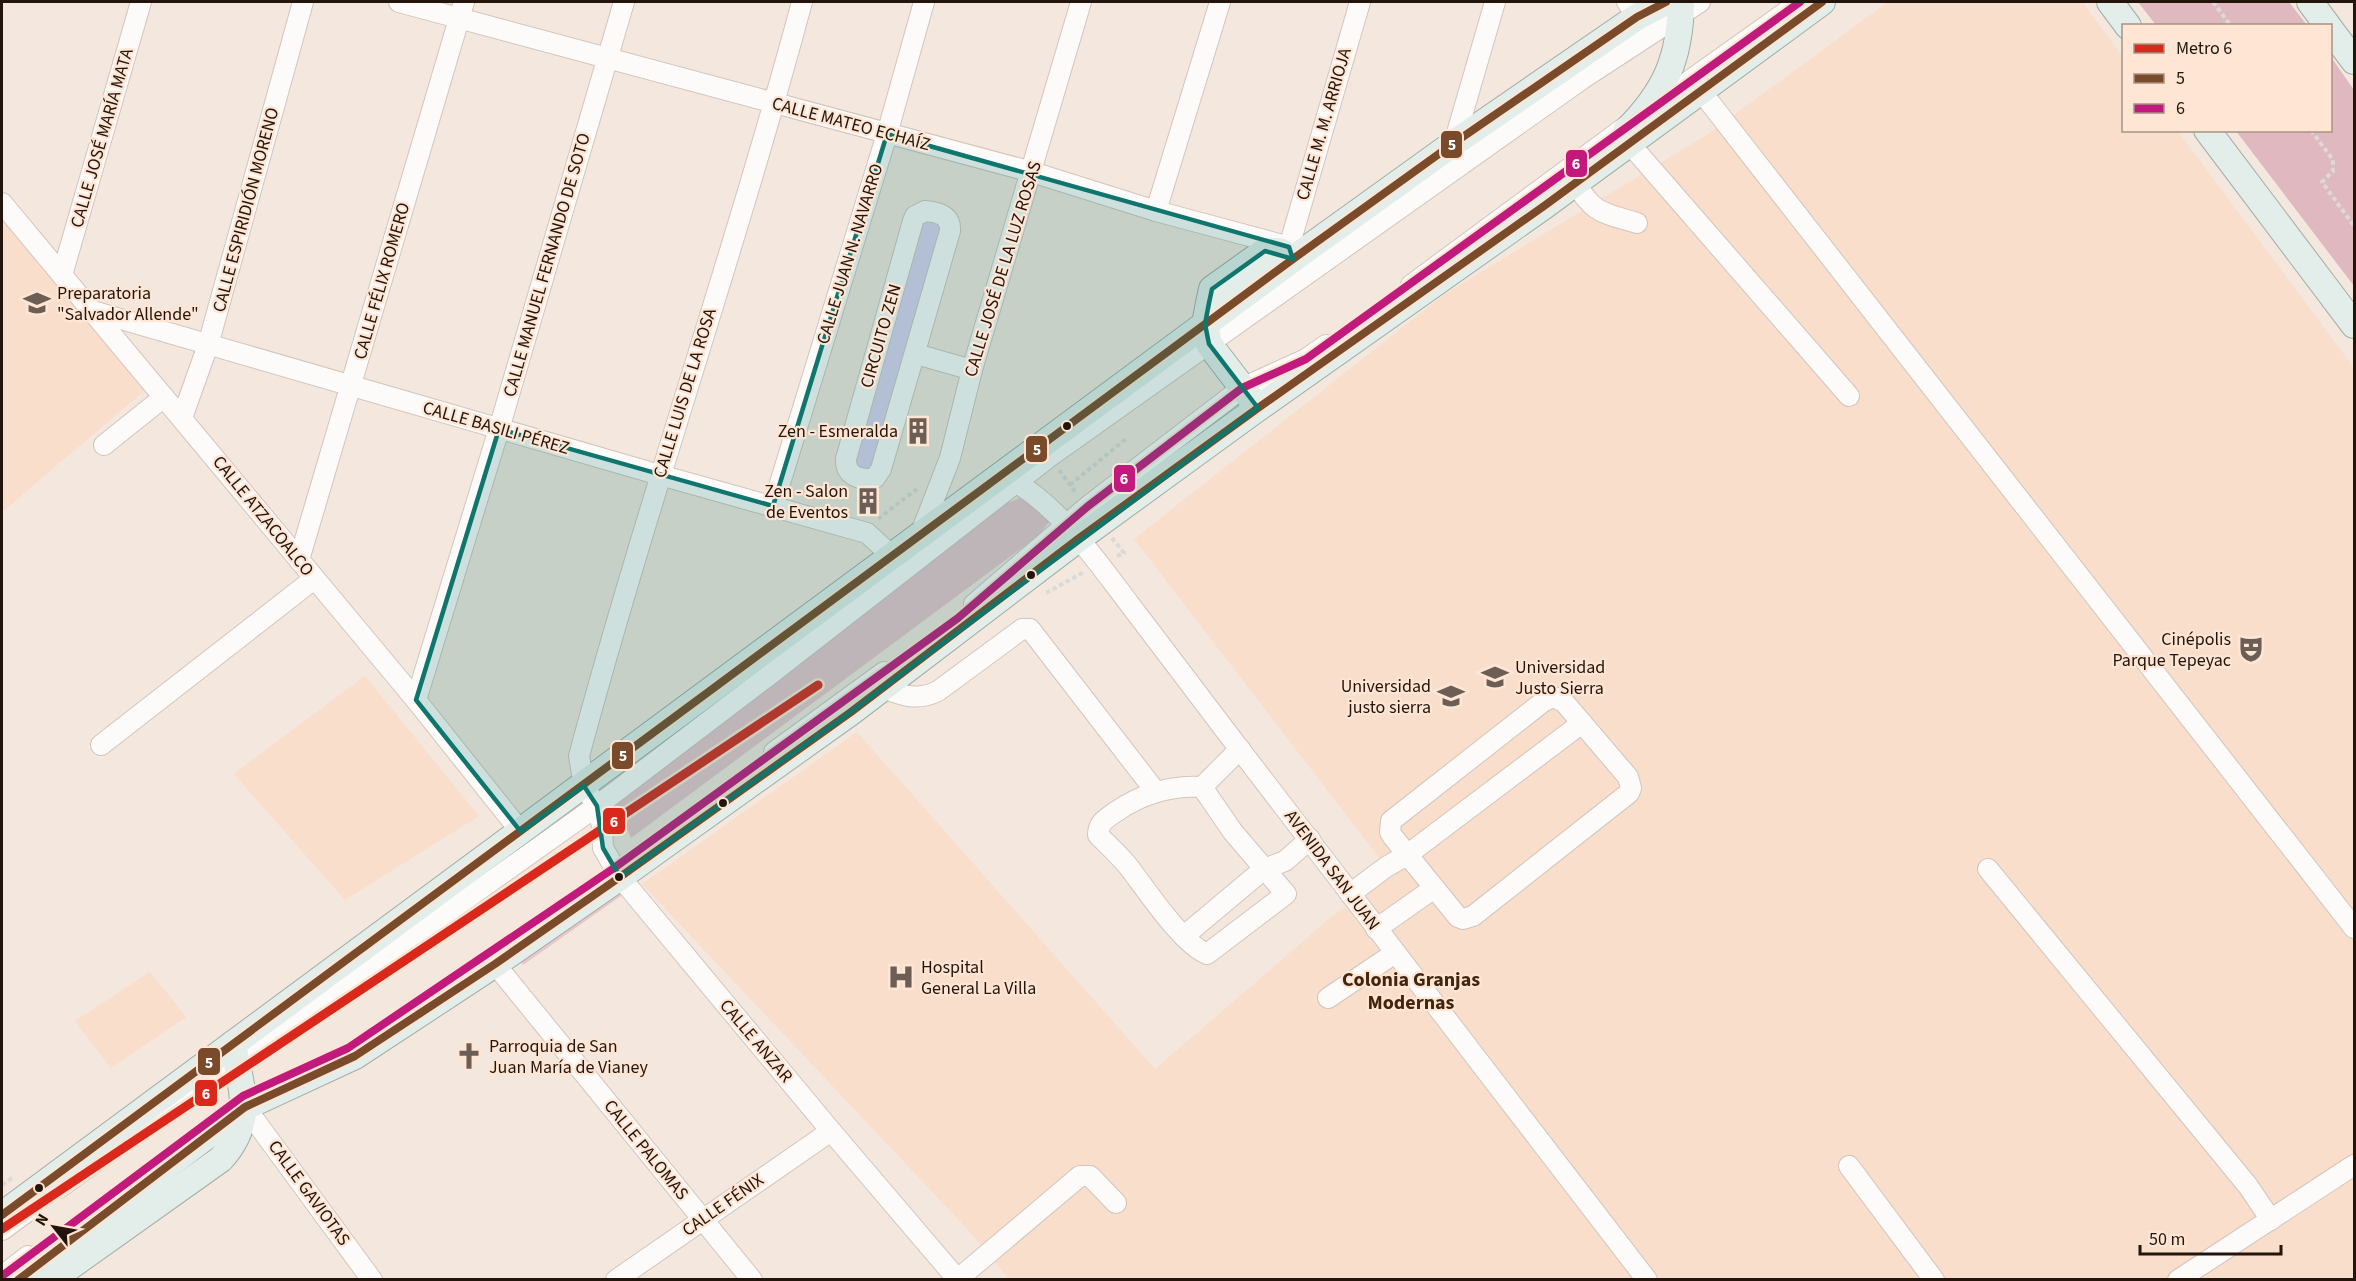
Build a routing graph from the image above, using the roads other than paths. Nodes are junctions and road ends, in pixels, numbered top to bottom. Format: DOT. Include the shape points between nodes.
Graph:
graph roads {
  1 [pos="141,2"];
  2 [pos="303,2"];
  3 [pos="399,2"];
  4 [pos="624,2"];
  5 [pos="802,2"];
  6 [pos="924,2"];
  7 [pos="1081,2"];
  8 [pos="1220,2"];
  9 [pos="1360,2"];
  10 [pos="1495,2"];
  11 [pos="1800,2"];
  12 [pos="1822,2"];
  13 [pos="2110,2"];
  14 [pos="2310,2"];
  15 [pos="1682,5"];
  16 [pos="1632,9"];
  17 [pos="461,10"];
  18 [pos="2126,24"];
  19 [pos="2327,24"];
  20 [pos="2332,31"];
  21 [pos="607,57"];
  22 [pos="2355,61"];
  23 [pos="1700,90"];
  24 [pos="775,103"];
  25 [pos="1644,113"];
  26 [pos="2209,132"];
  27 [pos="887,134"];
  28 [pos="1454,143"];
  29 [pos="1629,143"];
  30 [pos="1032,172"];
  31 [pos="1575,182"];
  32 [pos="2,203"];
  33 [pos="1544,206"];
  34 [pos="1156,211"];
  35 [pos="1637,223"];
  36 [pos="1291,253"];
  37 [pos="62,275"];
  38 [pos="93,311"];
  39 [pos="2355,325"];
  40 [pos="1207,334"];
  41 [pos="208,345"];
  42 [pos="916,354"];
  43 [pos="972,370"];
  44 [pos="351,386"];
  45 [pos="1849,396"];
  46 [pos="164,397"];
  47 [pos="1250,398"];
  48 [pos="182,417"];
  49 [pos="499,429"];
  50 [pos="104,445"];
  51 [pos="660,476"];
  52 [pos="1010,478"];
  53 [pos="773,506"];
  54 [pos="1072,532"];
  55 [pos="920,535"];
  56 [pos="892,556"];
  57 [pos="299,560"];
  58 [pos="314,579"];
  59 [pos="883,688"];
  60 [pos="416,700"];
  61 [pos="1582,723"];
  62 [pos="101,745"];
  63 [pos="1240,749"];
  64 [pos="1202,788"];
  65 [pos="1156,792"];
  66 [pos="591,796"];
  67 [pos="521,832"];
  68 [pos="1310,839"];
  69 [pos="1407,855"];
  70 [pos="1264,869"];
  71 [pos="1988,869"];
  72 [pos="617,873"];
  73 [pos="1433,889"];
  74 [pos="1350,894"];
  75 [pos="2355,928"];
  76 [pos="1376,929"];
  77 [pos="1184,936"];
  78 [pos="1395,953"];
  79 [pos="495,964"];
  80 [pos="1328,998"];
  81 [pos="235,1054"];
  82 [pos="244,1101"];
  83 [pos="831,1131"];
  84 [pos="2355,1165"];
  85 [pos="1849,1166"];
  86 [pos="1116,1203"];
  87 [pos="12,1204"];
  88 [pos="2,1215"];
  89 [pos="702,1219"];
  90 [pos="2271,1220"];
  91 [pos="2,1230"];
  92 [pos="2,1276"];
  93 [pos="958,1279"];
  94 [pos="17,1280"];
  95 [pos="51,1280"];
  96 [pos="372,1280"];
  97 [pos="616,1280"];
  98 [pos="752,1280"];
  99 [pos="1647,1280"];
  100 [pos="1934,1280"];
  101 [pos="2178,1280"];
  1 -- 37 [label="street, CALLE JOSÉ MARÍA MATA"];
  2 -- 41 [label="street, CALLE ESPIRIDIÓN MORENO"];
  3 -- 17 [label="street, CALLE MATEO ECHAÍZ"];
  4 -- 21 [label="street, CALLE MANUEL FERNANDO DE SOTO"];
  5 -- 24 [label="street, CALLE LUIS DE LA ROSA"];
  6 -- 27 [label="street, CALLE JUAN N. NAVARRO"];
  7 -- 30 [label="street, CALLE JOSÉ DE LA LUZ ROSAS"];
  8 -- 34 [label="street"];
  9 -- 36 [label="street, CALLE M. M. ARRIOJA"];
  10 -- 28 [label="street"];
  11 -- 25 [label="street"];
  12 -- 23 [label="main road"];
  13 -- 18 [label="main road"];
  14 -- 19 [label="main road"];
  15 -- 16 [label="main road"];
  15 -- 25 [label="main road" via="1679,43 1667,79"];
  15 -- 40 [label="street" via="1582,79"];
  16 -- 28 [label="main road"];
  17 -- 21 [label="street, CALLE MATEO ECHAÍZ"];
  17 -- 44 [label="street, CALLE FÉLIX ROMERO"];
  20 -- 22 [label="main road"];
  21 -- 24 [label="street, CALLE MATEO ECHAÍZ"];
  21 -- 49 [label="street, CALLE MANUEL FERNANDO DE SOTO"];
  23 -- 29 [label="main road"];
  23 -- 75 [label="street"];
  24 -- 27 [label="street, CALLE MATEO ECHAÍZ"];
  24 -- 51 [label="street, CALLE LUIS DE LA ROSA"];
  25 -- 33 [label="main road"];
  25 -- 47 [label="street"];
  26 -- 39 [label="main road"];
  27 -- 30 [label="street, CALLE MATEO ECHAÍZ"];
  27 -- 53 [label="street, CALLE JUAN N. NAVARRO"];
  28 -- 36 [label="main road"];
  29 -- 31 [label="main road"];
  29 -- 45 [label="street"];
  30 -- 34 [label="street, CALLE MATEO ECHAÍZ"];
  30 -- 43 [label="street, CALLE JOSÉ DE LA LUZ ROSAS"];
  31 -- 33 [label="main road"];
  31 -- 35 [label="street" via="1586,202 1604,213"];
  32 -- 37 [label="street, CALLE ATZACOALCO"];
  33 -- 47 [label="main road"];
  34 -- 36 [label="street, CALLE MATEO ECHAÍZ"];
  36 -- 40 [label="main road" via="1265,251 1212,290"];
  37 -- 38 [label="street, CALLE ATZACOALCO"];
  38 -- 41 [label="street, CALLE BASILI PÉREZ"];
  38 -- 46 [label="street, CALLE ATZACOALCO"];
  40 -- 47 [label="main road"];
  40 -- 52 [label="main road"];
  41 -- 44 [label="street, CALLE BASILI PÉREZ"];
  41 -- 48 [label="street, CALLE ESPIRIDIÓN MORENO"];
  42 -- 42 [label="street, CIRCUITO ZEN" via="881,469 875,478 856,477 847,470 846,459 915,216 930,211 945,216 950,231"];
  42 -- 43 [label="street"];
  43 -- 55 [label="street, CALLE JOSÉ DE LA LUZ ROSAS" via="950,458"];
  44 -- 49 [label="street, CALLE BASILI PÉREZ"];
  44 -- 57 [label="street, CALLE FÉLIX ROMERO"];
  46 -- 48 [label="street, CALLE ATZACOALCO"];
  46 -- 50 [label="street"];
  47 -- 54 [label="main road"];
  48 -- 57 [label="street, CALLE ATZACOALCO"];
  49 -- 51 [label="street, CALLE BASILI PÉREZ"];
  49 -- 60 [label="street, CALLE MANUEL FERNANDO DE SOTO"];
  51 -- 53 [label="street, CALLE BASILI PÉREZ"];
  51 -- 66 [label="street, CALLE LUIS DE LA ROSA" via="579,756"];
  52 -- 54 [label="street, AVENIDA SAN JUAN" via="1035,495"];
  52 -- 55 [label="main road"];
  52 -- 66 [label="street"];
  53 -- 56 [label="street, CALLE BASILI PÉREZ" via="867,533"];
  54 -- 59 [label="main road"];
  54 -- 63 [label="street, AVENIDA SAN JUAN"];
  54 -- 72 [label="street"];
  55 -- 56 [label="main road"];
  56 -- 66 [label="main road"];
  57 -- 58 [label="street, CALLE ATZACOALCO"];
  58 -- 60 [label="street, CALLE ATZACOALCO"];
  58 -- 62 [label="street"];
  59 -- 65 [label="street" via="914,698 928,696 1022,629 1030,629"];
  59 -- 72 [label="main road"];
  60 -- 67 [label="street, CALLE ATZACOALCO"];
  61 -- 69 [label="street"];
  61 -- 69 [label="street" via="1559,699 1544,701 1391,821 1390,832"];
  61 -- 73 [label="street" via="1628,777 1629,793 1473,916 1458,917"];
  63 -- 64 [label="street"];
  63 -- 68 [label="street, AVENIDA SAN JUAN"];
  64 -- 65 [label="street"];
  64 -- 70 [label="street"];
  65 -- 77 [label="street" via="1146,794 1101,822 1098,835"];
  66 -- 67 [label="main road"];
  66 -- 72 [label="street, CALLE ANZAR" via="602,826 603,848"];
  66 -- 81 [label="street"];
  67 -- 81 [label="main road"];
  68 -- 70 [label="street" via="1285,861"];
  68 -- 74 [label="street, AVENIDA SAN JUAN"];
  69 -- 73 [label="street"];
  69 -- 74 [label="street"];
  70 -- 77 [label="street"];
  70 -- 77 [label="street" via="1286,894 1210,953"];
  71 -- 90 [label="street" via="2248,1186"];
  72 -- 79 [label="main road"];
  72 -- 82 [label="street" via="348,1048"];
  72 -- 83 [label="street, CALLE ANZAR"];
  73 -- 76 [label="street"];
  74 -- 76 [label="street, AVENIDA SAN JUAN"];
  76 -- 78 [label="street, AVENIDA SAN JUAN"];
  78 -- 80 [label="street"];
  78 -- 99 [label="street, AVENIDA SAN JUAN"];
  79 -- 82 [label="main road" via="355,1056"];
  79 -- 89 [label="street, CALLE PALOMAS"];
  81 -- 82 [label="main road"];
  81 -- 87 [label="main road"];
  81 -- 91 [label="street"];
  82 -- 92 [label="street"];
  82 -- 94 [label="main road"];
  82 -- 95 [label="main road" via="238,1136 221,1159"];
  82 -- 96 [label="street, CALLE GAVIOTAS"];
  83 -- 89 [label="street, CALLE FÉNIX"];
  83 -- 93 [label="street, CALLE ANZAR"];
  84 -- 90 [label="street"];
  85 -- 100 [label="street"];
  86 -- 93 [label="street" via="1095,1179 1080,1176"];
  87 -- 88 [label="main road"];
  89 -- 97 [label="street, CALLE FÉNIX"];
  89 -- 98 [label="street, CALLE PALOMAS"];
  90 -- 101 [label="street"];
}
